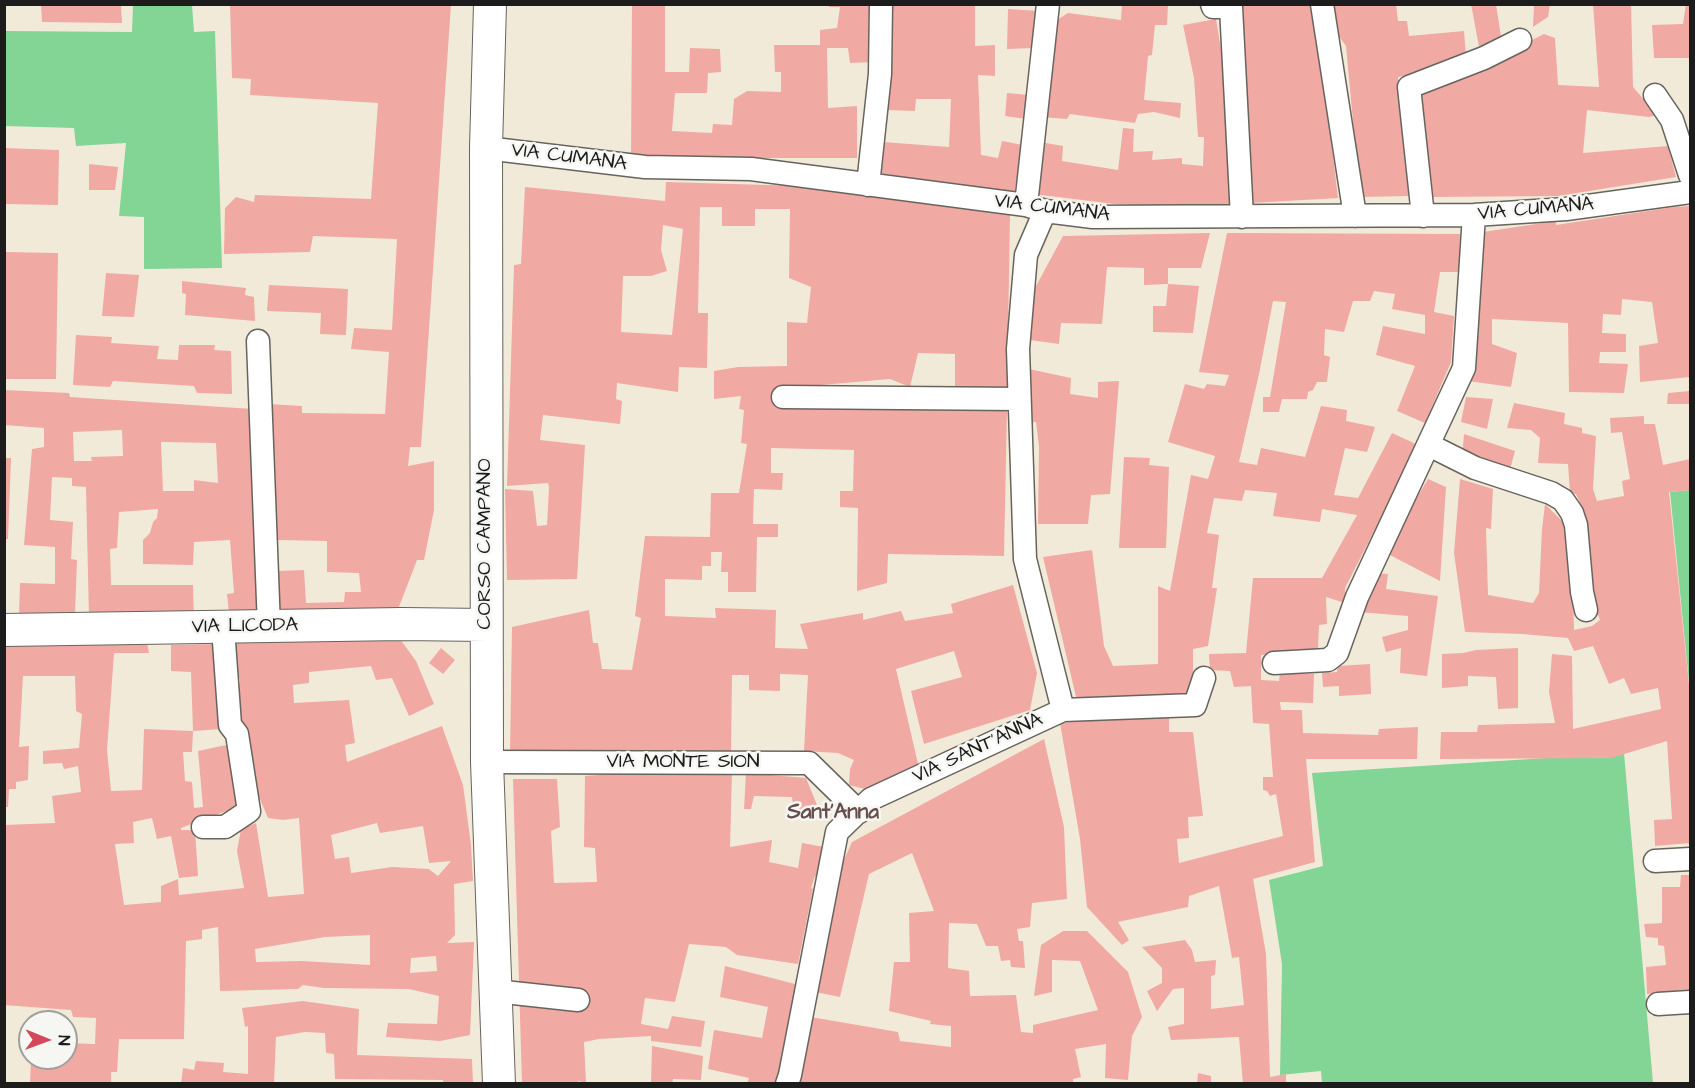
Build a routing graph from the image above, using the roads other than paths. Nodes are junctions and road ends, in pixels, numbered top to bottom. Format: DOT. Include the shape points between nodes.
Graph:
graph roads {
  1 [pos="490,4"];
  2 [pos="880,4"];
  3 [pos="1048,4"];
  4 [pos="1212,4"];
  5 [pos="1322,4"];
  6 [pos="1520,40"];
  7 [pos="1655,95"];
  8 [pos="486,148"];
  9 [pos="1690,176"];
  10 [pos="867,185"];
  11 [pos="1690,192"];
  12 [pos="1035,208"];
  13 [pos="1474,215"];
  14 [pos="1354,216"];
  15 [pos="1423,216"];
  16 [pos="1242,217"];
  17 [pos="258,341"];
  18 [pos="783,397"];
  19 [pos="1019,399"];
  20 [pos="1429,445"];
  21 [pos="1586,610"];
  22 [pos="486,625"];
  23 [pos="269,627"];
  24 [pos="223,628"];
  25 [pos="4,630"];
  26 [pos="1274,663"];
  27 [pos="1204,678"];
  28 [pos="1063,710"];
  29 [pos="487,762"];
  30 [pos="859,812"];
  31 [pos="203,827"];
  32 [pos="1690,859"];
  33 [pos="1655,861"];
  34 [pos="495,991"];
  35 [pos="578,1000"];
  36 [pos="1690,1002"];
  37 [pos="1658,1004"];
  38 [pos="499,1083"];
  39 [pos="787,1083"];
  1 -- 8 [label="main road, CORSO CAMPANO"];
  2 -- 10 [label="street" via="880,74"];
  3 -- 12 [label="street, VIA SANT'ANNA"];
  4 -- 16 [label="street" via="1231,7"];
  5 -- 14 [label="street"];
  6 -- 15 [label="street" via="1409,87"];
  7 -- 9 [label="street" via="1672,120"];
  8 -- 10 [label="street, VIA CUMANA" via="645,167 751,169"];
  8 -- 22 [label="main road, CORSO CAMPANO"];
  10 -- 12 [label="street, VIA CUMANA"];
  11 -- 13 [label="street, VIA CUMANA" via="1566,209"];
  12 -- 16 [label="street, VIA CUMANA" via="1093,217"];
  12 -- 19 [label="street, VIA SANT'ANNA" via="1026,255 1018,349"];
  13 -- 15 [label="street, VIA CUMANA"];
  13 -- 20 [label="street" via="1464,368"];
  14 -- 15 [label="street, VIA CUMANA"];
  14 -- 16 [label="street, VIA CUMANA"];
  17 -- 23 [label="street"];
  18 -- 19 [label="street"];
  19 -- 28 [label="street, VIA SANT'ANNA" via="1025,559"];
  20 -- 21 [label="street" via="1475,468 1563,500 1576,525"];
  20 -- 26 [label="street" via="1357,597 1337,653 1328,660"];
  22 -- 23 [label="main road, VIA LICODA"];
  22 -- 29 [label="main road, CORSO CAMPANO"];
  23 -- 24 [label="main road, VIA LICODA"];
  24 -- 25 [label="main road, VIA LICODA"];
  24 -- 31 [label="street" via="230,725 237,734 249,811 225,827"];
  27 -- 28 [label="street" via="1195,705"];
  28 -- 30 [label="street, VIA SANT'ANNA" via="871,800"];
  29 -- 30 [label="street, VIA MONTE SION" via="808,763"];
  29 -- 34 [label="main road, CORSO CAMPANO"];
  30 -- 39 [label="street, VIA SANT'ANNA" via="837,832"];
  32 -- 33 [label="street"];
  34 -- 35 [label="street"];
  34 -- 38 [label="main road, CORSO CAMPANO"];
  36 -- 37 [label="street"];
}
